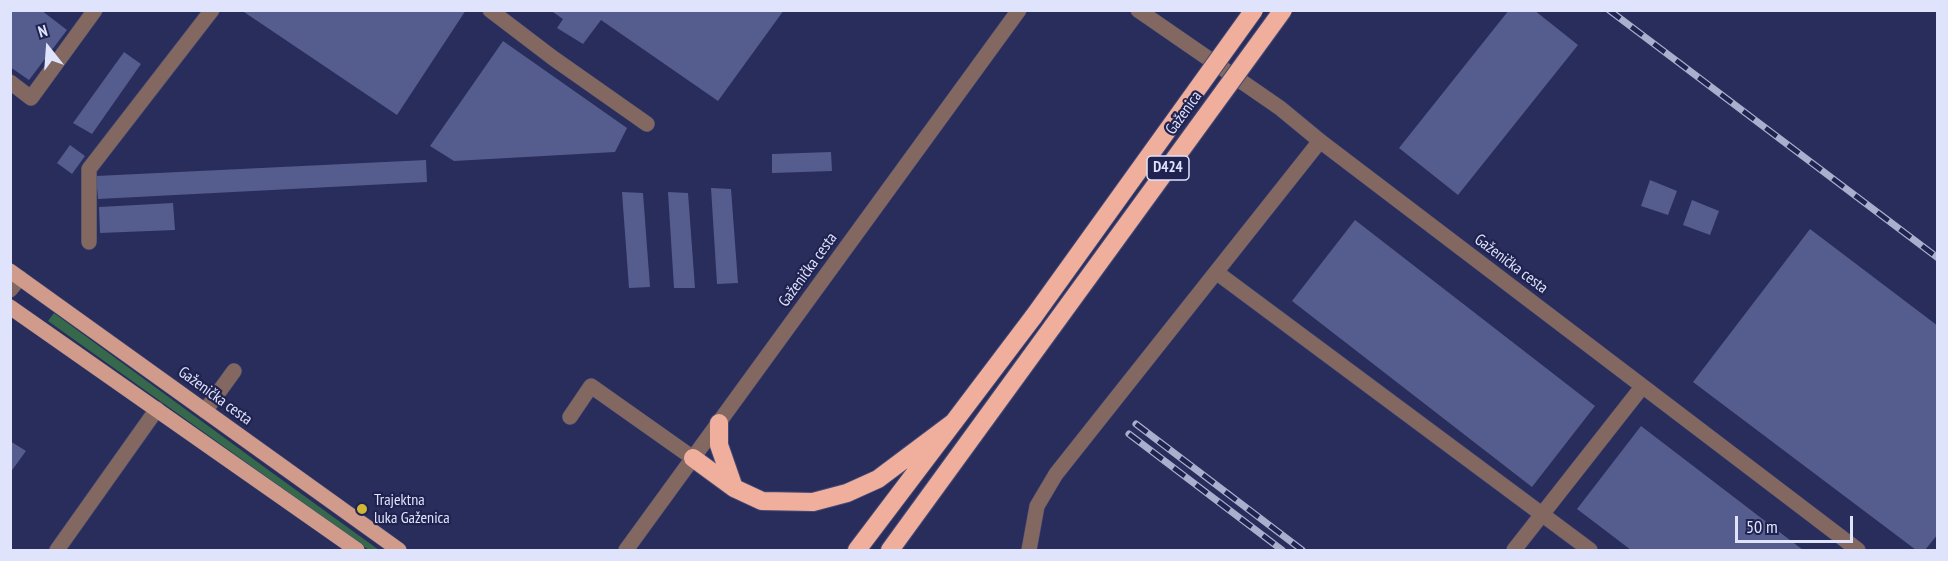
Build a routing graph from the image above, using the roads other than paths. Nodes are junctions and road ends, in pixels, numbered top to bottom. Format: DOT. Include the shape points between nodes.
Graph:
graph roads {
  1 [pos="95,10"];
  2 [pos="212,10"];
  3 [pos="490,10"];
  4 [pos="1019,10"];
  5 [pos="1138,10"];
  6 [pos="1254,10"];
  7 [pos="1283,10"];
  8 [pos="10,82"];
  9 [pos="647,124"];
  10 [pos="1320,141"];
  11 [pos="89,242"];
  12 [pos="1216,272"];
  13 [pos="14,280"];
  14 [pos="10,307"];
  15 [pos="234,371"];
  16 [pos="1642,387"];
  17 [pos="157,410"];
  18 [pos="205,411"];
  19 [pos="570,417"];
  20 [pos="954,422"];
  21 [pos="719,423"];
  22 [pos="693,458"];
  23 [pos="734,488"];
  24 [pos="1542,514"];
  25 [pos="57,550"];
  26 [pos="357,550"];
  27 [pos="399,550"];
  28 [pos="626,550"];
  29 [pos="857,550"];
  30 [pos="890,550"];
  31 [pos="1029,550"];
  32 [pos="1514,550"];
  33 [pos="1590,550"];
  34 [pos="1858,550"];
  1 -- 8 [label="street" via="31,98"];
  2 -- 11 [label="street" via="89,169"];
  3 -- 9 [label="street"];
  4 -- 21 [label="street, Gaženička cesta"];
  5 -- 10 [label="street, Gaženička cesta" via="1280,108"];
  6 -- 20 [label="highway, Gaženica / D424, bridge"];
  7 -- 30 [label="highway, Gaženica / D424, bridge"];
  10 -- 12 [label="street"];
  10 -- 16 [label="street, Gaženička cesta"];
  12 -- 24 [label="street"];
  12 -- 31 [label="street" via="1056,474 1037,506"];
  13 -- 18 [label="main road, Gaženička cesta"];
  14 -- 17 [label="main road"];
  15 -- 18 [label="street"];
  16 -- 24 [label="street"];
  16 -- 34 [label="street, Gaženička cesta"];
  17 -- 25 [label="street"];
  17 -- 26 [label="main road"];
  18 -- 27 [label="main road, Gaženička cesta"];
  19 -- 22 [label="street" via="591,386"];
  20 -- 23 [label="highway" via="878,479 847,493 813,502 784,502 762,501"];
  20 -- 29 [label="highway, D424"];
  21 -- 22 [label="street, Gaženička cesta"];
  21 -- 23 [label="highway" via="719,445"];
  22 -- 23 [label="highway"];
  22 -- 28 [label="street, Gaženička cesta"];
  24 -- 32 [label="street"];
  24 -- 33 [label="street"];
}
